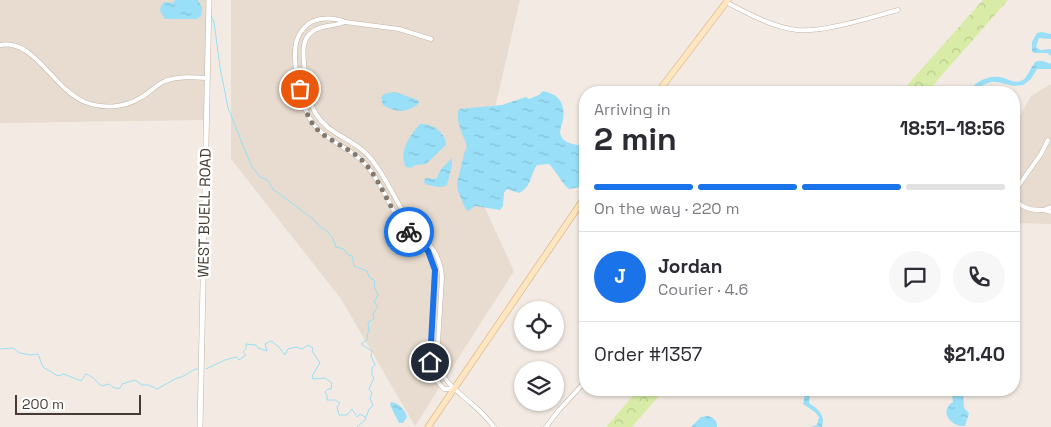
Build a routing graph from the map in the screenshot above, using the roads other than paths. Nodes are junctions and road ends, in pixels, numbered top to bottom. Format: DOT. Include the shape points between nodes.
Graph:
graph roads {
  1 [pos="209,0"];
  2 [pos="727,1"];
  3 [pos="898,10"];
  4 [pos="344,22"];
  5 [pos="430,40"];
  6 [pos="0,45"];
  7 [pos="207,78"];
  8 [pos="306,85"];
  9 [pos="299,86"];
  10 [pos="663,86"];
  11 [pos="1048,140"];
  12 [pos="363,151"];
  13 [pos="359,157"];
  14 [pos="1020,184"];
  15 [pos="398,202"];
  16 [pos="1020,203"];
  17 [pos="391,206"];
  18 [pos="579,206"];
  19 [pos="1051,207"];
  20 [pos="1043,210"];
  21 [pos="1051,212"];
  22 [pos="435,274"];
  23 [pos="442,274"];
  24 [pos="431,346"];
  25 [pos="438,347"];
  26 [pos="441,372"];
  27 [pos="434,377"];
  28 [pos="579,388"];
  29 [pos="453,389"];
  30 [pos="200,427"];
  31 [pos="428,427"];
  32 [pos="494,427"];
  33 [pos="546,427"];
  1 -- 7 [label="street, WEST BUELL ROAD"];
  2 -- 3 [label="street" via="778,26 807,30"];
  2 -- 10 [label="main road"];
  4 -- 5 [label="street" via="399,29"];
  4 -- 8 [label="street" via="318,28 306,39 303,56"];
  4 -- 9 [label="street" via="319,19 302,30 296,48"];
  6 -- 7 [label="street" via="13,44 23,48 68,93 102,106 132,102 175,78"];
  7 -- 30 [label="street, WEST BUELL ROAD"];
  8 -- 9 [label="street"];
  8 -- 12 [label="street" via="312,108 320,121"];
  9 -- 13 [label="street" via="306,111 315,126"];
  11 -- 14 [label="street"];
  12 -- 13 [label="street"];
  12 -- 15 [label="street" via="380,171"];
  13 -- 17 [label="street" via="375,176"];
  15 -- 17 [label="street"];
  15 -- 23 [label="street" via="411,224 436,253"];
  16 -- 20 [label="street" via="1032,210"];
  17 -- 22 [label="street" via="406,230 428,251"];
  18 -- 29 [label="main road"];
  19 -- 20 [label="street"];
  20 -- 21 [label="street"];
  22 -- 23 [label="street"];
  22 -- 24 [label="street"];
  23 -- 25 [label="street"];
  24 -- 25 [label="street"];
  24 -- 27 [label="street" via="430,362"];
  25 -- 26 [label="street"];
  26 -- 27 [label="street"];
  26 -- 29 [label="street"];
  27 -- 29 [label="street" via="444,389"];
  28 -- 33 [label="street"];
  29 -- 31 [label="main road"];
  29 -- 32 [label="street"];
}
